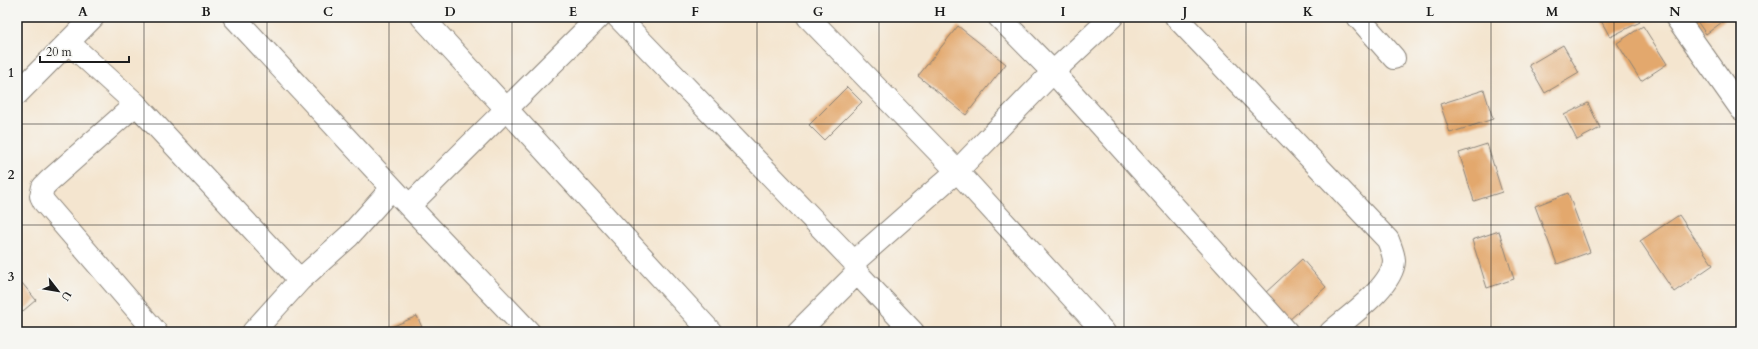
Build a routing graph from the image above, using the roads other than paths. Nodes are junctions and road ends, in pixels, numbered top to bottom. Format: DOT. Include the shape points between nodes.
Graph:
graph roads {
  1 [pos="93,17"];
  2 [pos="234,17"];
  3 [pos="422,17"];
  4 [pos="599,17"];
  5 [pos="618,17"];
  6 [pos="808,17"];
  7 [pos="999,17"];
  8 [pos="1112,17"];
  9 [pos="1176,17"];
  10 [pos="1358,17"];
  11 [pos="1676,17"];
  12 [pos="68,43"];
  13 [pos="1394,58"];
  14 [pos="1053,72"];
  15 [pos="19,89"];
  16 [pos="136,104"];
  17 [pos="507,109"];
  18 [pos="1741,109"];
  19 [pos="957,170"];
  20 [pos="392,188"];
  21 [pos="409,206"];
  22 [pos="856,267"];
  23 [pos="300,280"];
  24 [pos="156,332"];
  25 [pos="253,332"];
  26 [pos="529,332"];
  27 [pos="711,332"];
  28 [pos="798,332"];
  29 [pos="913,332"];
  30 [pos="1104,332"];
  31 [pos="1287,332"];
  32 [pos="1331,332"];
  1 -- 12 [label="street"];
  2 -- 20 [label="street"];
  3 -- 17 [label="street"];
  4 -- 17 [label="street"];
  5 -- 22 [label="street"];
  6 -- 19 [label="street"];
  7 -- 14 [label="street"];
  8 -- 14 [label="street"];
  9 -- 32 [label="street" via="1388,240 1394,260 1392,271 1384,284"];
  10 -- 13 [label="street"];
  11 -- 18 [label="street"];
  12 -- 15 [label="street"];
  12 -- 16 [label="street"];
  14 -- 19 [label="street"];
  14 -- 31 [label="street"];
  16 -- 23 [label="street"];
  16 -- 24 [label="street" via="49,181 41,196"];
  17 -- 21 [label="street"];
  17 -- 27 [label="street"];
  19 -- 22 [label="street"];
  19 -- 30 [label="street"];
  20 -- 21 [label="street"];
  20 -- 23 [label="street" via="349,236"];
  21 -- 26 [label="street"];
  22 -- 28 [label="street"];
  22 -- 29 [label="street"];
  23 -- 25 [label="street"];
}
